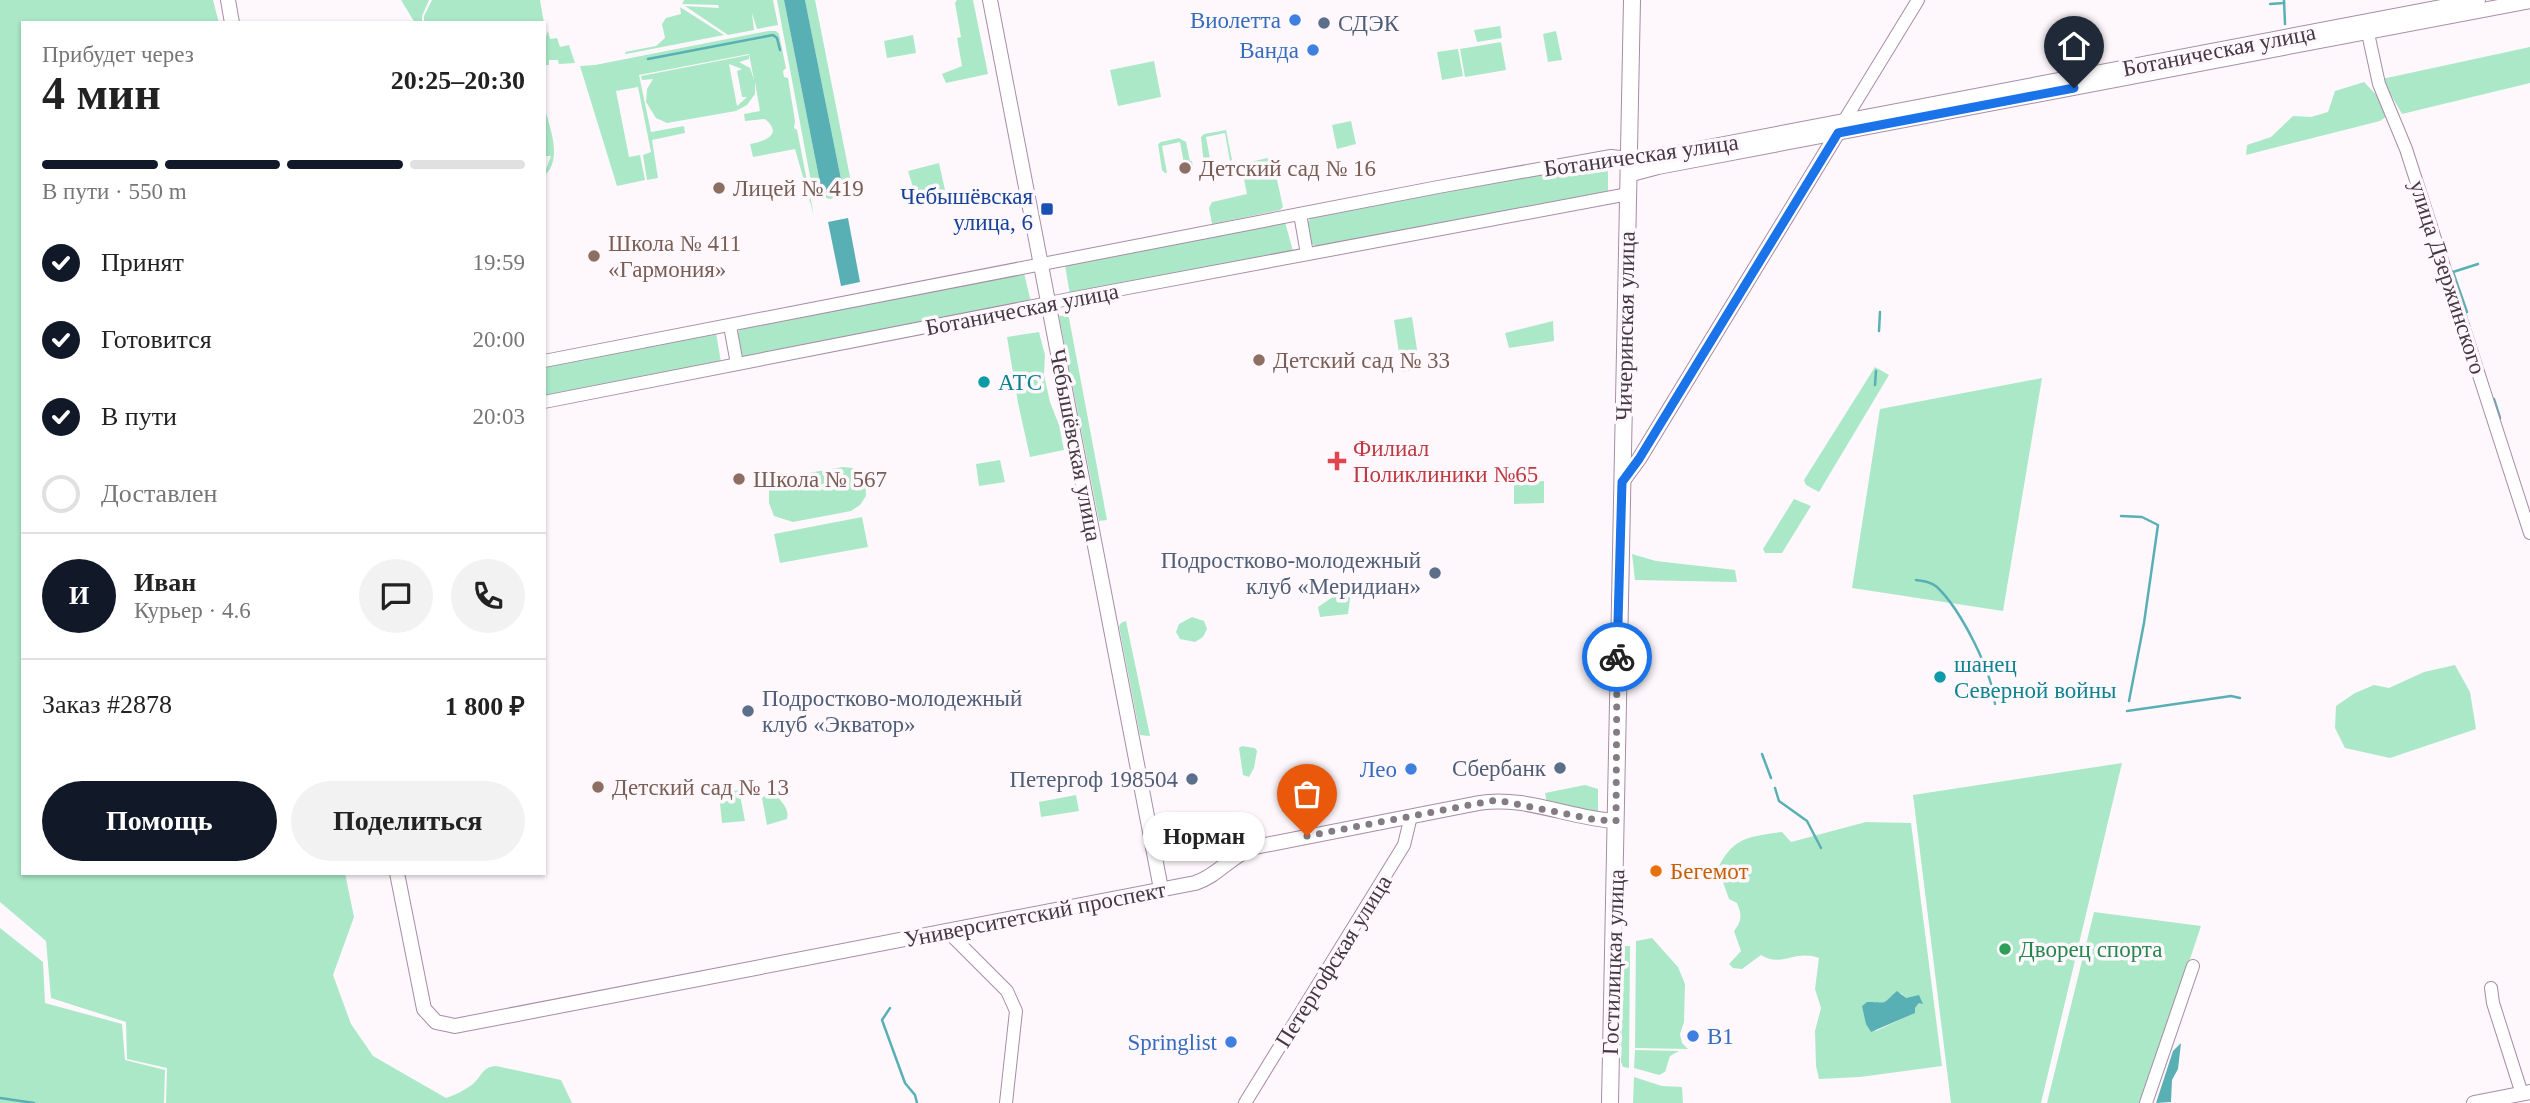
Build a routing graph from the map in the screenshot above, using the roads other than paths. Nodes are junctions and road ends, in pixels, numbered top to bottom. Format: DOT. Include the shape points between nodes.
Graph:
graph roads {
  1 [pos="228,0"];
  2 [pos="990,0"];
  3 [pos="1632,0"];
  4 [pos="1918,0"];
  5 [pos="2478,0"];
  6 [pos="2530,1"];
  7 [pos="2430,9"];
  8 [pos="232,21"];
  9 [pos="2366,26"];
  10 [pos="1841,127"];
  11 [pos="1629,158"];
  12 [pos="1628,175"];
  13 [pos="1628,194"];
  14 [pos="1300,214"];
  15 [pos="1307,254"];
  16 [pos="1041,265"];
  17 [pos="1049,304"];
  18 [pos="730,326"];
  19 [pos="546,361"];
  20 [pos="737,364"];
  21 [pos="546,402"];
  22 [pos="1622,482"];
  23 [pos="2530,533"];
  24 [pos="1411,816"];
  25 [pos="1616,821"];
  26 [pos="397,875"];
  27 [pos="1161,889"];
  28 [pos="947,931"];
  29 [pos="2193,966"];
  30 [pos="2491,988"];
  31 [pos="2526,1093"];
  32 [pos="1006,1103"];
  33 [pos="1245,1103"];
  34 [pos="1610,1103"];
  35 [pos="2146,1103"];
  36 [pos="2474,1103"];
  1 -- 8 [label="street"];
  2 -- 16 [label="street, Чебышёвская улица"];
  3 -- 11 [label="main road, Чичеринская улица"];
  4 -- 10 [label="street"];
  5 -- 7 [label="street, Ботаническая улица"];
  6 -- 7 [label="street, Ботаническая улица"];
  7 -- 9 [label="street, Ботаническая улица"];
  9 -- 10 [label="street, Ботаническая улица"];
  9 -- 23 [label="street, улица Дзержинского" via="2379,84 2406,149"];
  10 -- 11 [label="street, Ботаническая улица"];
  10 -- 12 [label="street, Ботаническая улица"];
  10 -- 22 [label="street"];
  11 -- 12 [label="main road, Чичеринская улица"];
  11 -- 14 [label="street, Ботаническая улица" via="1611,156"];
  12 -- 13 [label="main road, Чичеринская улица"];
  13 -- 15 [label="street, Ботаническая улица"];
  13 -- 22 [label="main road, Чичеринская улица"];
  14 -- 15 [label="street"];
  14 -- 16 [label="street, Ботаническая улица"];
  15 -- 17 [label="street, Ботаническая улица"];
  16 -- 17 [label="street, Чебышёвская улица"];
  16 -- 18 [label="street, Ботаническая улица"];
  17 -- 20 [label="street, Ботаническая улица"];
  17 -- 27 [label="street, Чебышёвская улица"];
  18 -- 19 [label="street, Ботаническая улица"];
  18 -- 20 [label="street"];
  20 -- 21 [label="street, Ботаническая улица"];
  22 -- 25 [label="main road, Чичеринская улица"];
  24 -- 25 [label="street, Университетский проспект" via="1499,800"];
  24 -- 27 [label="street, Университетский проспект" via="1255,847 1203,880"];
  24 -- 33 [label="street, Петергофская улица" via="1405,845"];
  25 -- 34 [label="main road, Гостилицкая улица"];
  26 -- 28 [label="street, Университетский проспект" via="423,1004 431,1018 445,1025"];
  27 -- 28 [label="street, Университетский проспект"];
  28 -- 32 [label="street" via="1007,991 1016,1010"];
  29 -- 35 [label="street"];
  30 -- 31 [label="street"];
  31 -- 36 [label="street"];
}
